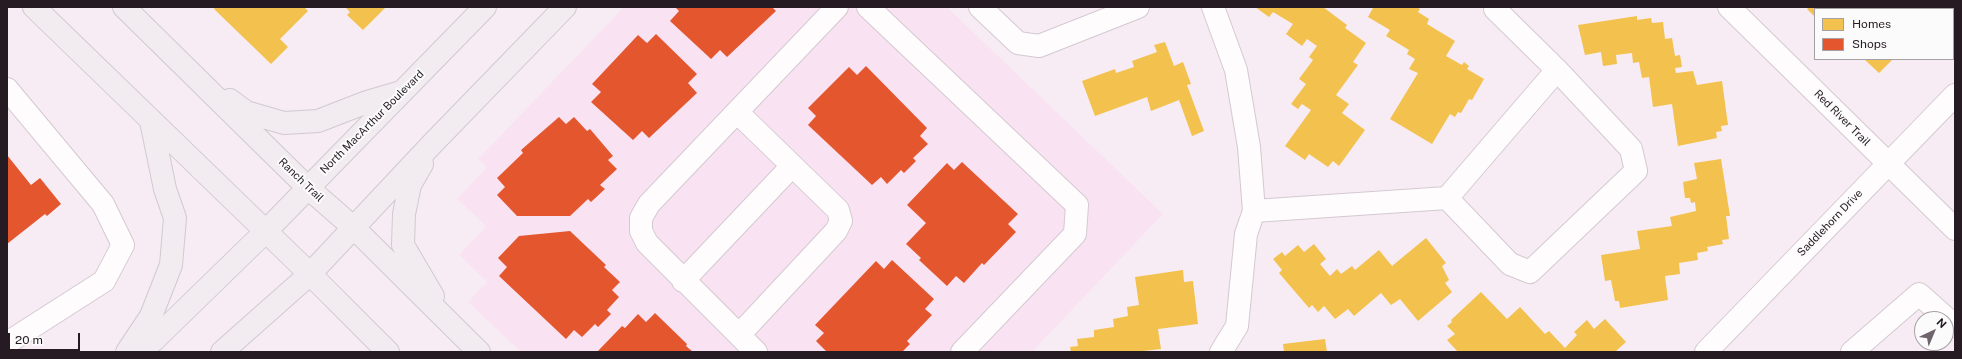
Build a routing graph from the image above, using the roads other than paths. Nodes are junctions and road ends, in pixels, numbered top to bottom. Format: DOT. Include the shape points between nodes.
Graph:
graph roads {
  1 [pos="34,7"];
  2 [pos="124,7"];
  3 [pos="485,7"];
  4 [pos="565,7"];
  5 [pos="837,7"];
  6 [pos="868,7"];
  7 [pos="980,7"];
  8 [pos="1138,7"];
  9 [pos="1213,7"];
  10 [pos="1729,7"];
  11 [pos="1495,9"];
  12 [pos="1557,70"];
  13 [pos="195,77"];
  14 [pos="7,89"];
  15 [pos="402,92"];
  16 [pos="1955,95"];
  17 [pos="737,112"];
  18 [pos="151,121"];
  19 [pos="433,143"];
  20 [pos="1887,163"];
  21 [pos="792,166"];
  22 [pos="307,187"];
  23 [pos="1447,198"];
  24 [pos="1254,211"];
  25 [pos="354,228"];
  26 [pos="1955,229"];
  27 [pos="265,232"];
  28 [pos="310,274"];
  29 [pos="683,280"];
  30 [pos="448,322"];
  31 [pos="1955,326"];
  32 [pos="739,335"];
  33 [pos="7,343"];
  34 [pos="128,352"];
  35 [pos="138,352"];
  36 [pos="222,352"];
  37 [pos="388,352"];
  38 [pos="479,352"];
  39 [pos="756,352"];
  40 [pos="962,352"];
  41 [pos="1221,352"];
  42 [pos="1706,352"];
  43 [pos="1852,352"];
  1 -- 18 [label="main road"];
  2 -- 13 [label="main road, Ranch Trail"];
  3 -- 15 [label="main road, North MacArthur Boulevard"];
  4 -- 19 [label="main road"];
  5 -- 17 [label="street"];
  6 -- 40 [label="street" via="1077,205 1075,234"];
  7 -- 8 [label="street" via="1018,43 1029,46 1039,46"];
  9 -- 24 [label="street" via="1236,70 1249,147"];
  10 -- 20 [label="street, Red River Trail"];
  11 -- 12 [label="street"];
  12 -- 23 [label="street"];
  12 -- 23 [label="street" via="1631,149 1636,171 1530,272 1510,264"];
  13 -- 15 [label="main road" via="246,112 284,122 318,121"];
  13 -- 22 [label="main road, Ranch Trail"];
  14 -- 33 [label="street" via="103,204 123,244 104,281"];
  15 -- 22 [label="main road, North MacArthur Boulevard"];
  16 -- 20 [label="street, Saddlehorn Drive"];
  17 -- 21 [label="street"];
  17 -- 29 [label="street" via="649,204 641,218 641,231 647,243"];
  18 -- 27 [label="main road"];
  18 -- 34 [label="main road" via="165,189 175,218 171,265 151,316"];
  19 -- 25 [label="main road"];
  19 -- 30 [label="main road" via="410,186 404,214 403,244"];
  20 -- 26 [label="street, Red River Trail"];
  20 -- 42 [label="street, Saddlehorn Drive"];
  21 -- 29 [label="street"];
  21 -- 32 [label="street" via="838,210 842,220 836,232"];
  22 -- 25 [label="main road, Ranch Trail"];
  22 -- 27 [label="main road, North MacArthur Boulevard"];
  23 -- 24 [label="street"];
  24 -- 41 [label="street" via="1246,234 1237,326"];
  25 -- 28 [label="main road"];
  25 -- 30 [label="main road, Ranch Trail"];
  27 -- 28 [label="main road"];
  27 -- 35 [label="main road, North MacArthur Boulevard" via="154,340"];
  28 -- 36 [label="main road"];
  28 -- 37 [label="main road"];
  29 -- 32 [label="street"];
  30 -- 38 [label="main road, Ranch Trail"];
  31 -- 43 [label="street" via="1919,294"];
  32 -- 39 [label="street"];
}
